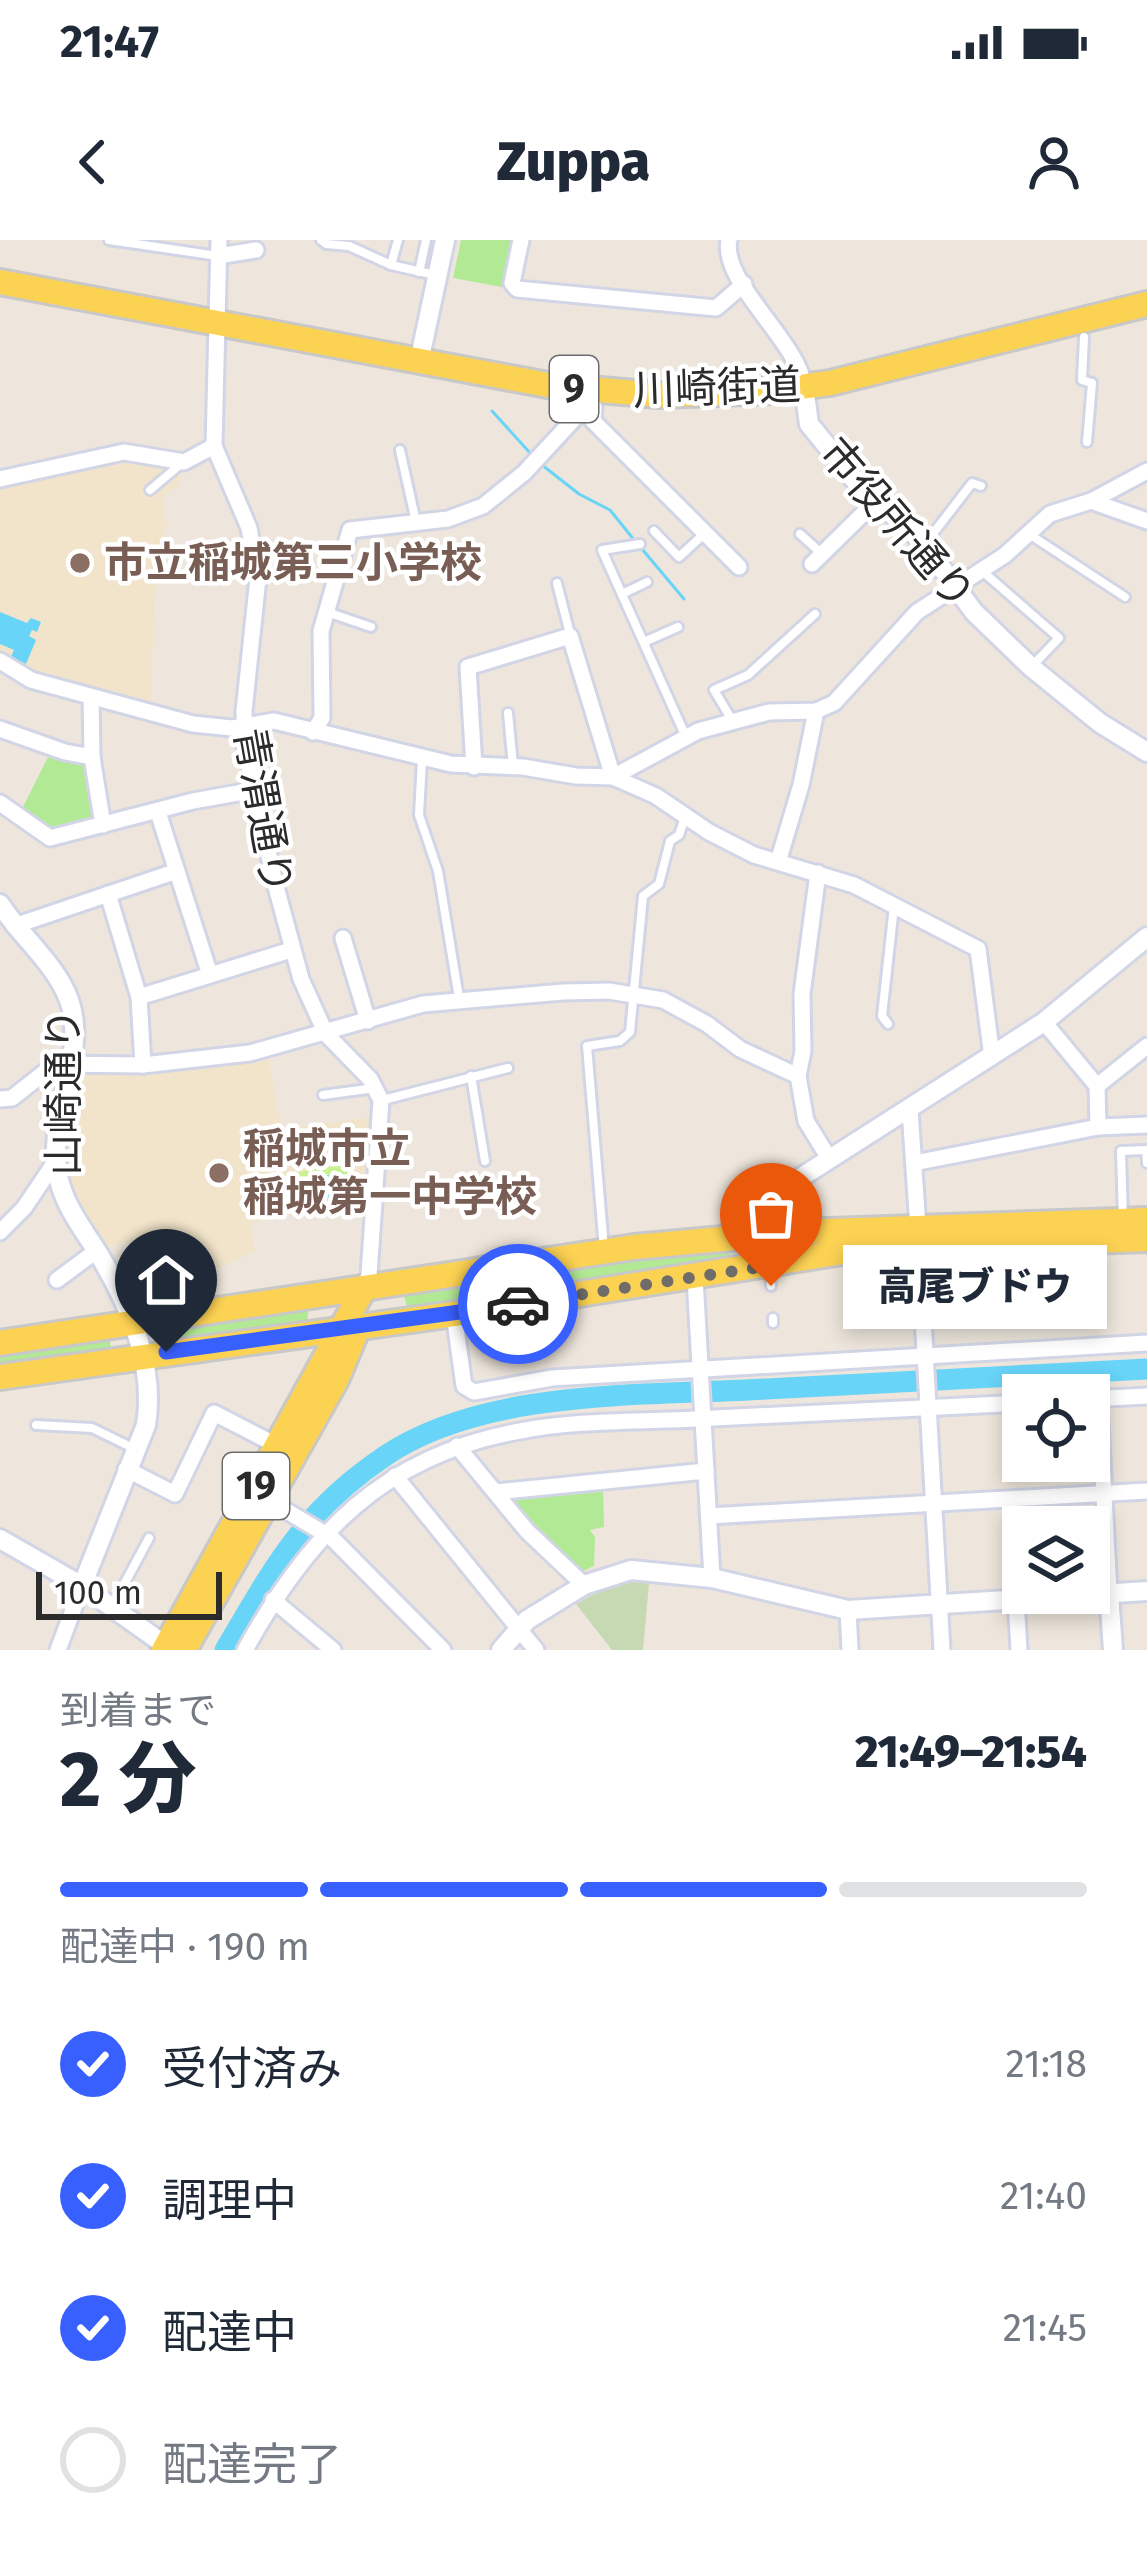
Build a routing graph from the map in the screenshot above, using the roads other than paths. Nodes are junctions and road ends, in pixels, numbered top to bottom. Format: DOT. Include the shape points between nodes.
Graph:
graph roads {
  1 [pos="109,240"];
  2 [pos="321,240"];
  3 [pos="398,240"];
  4 [pos="426,240"];
  5 [pos="445,240"];
  6 [pos="521,240"];
  7 [pos="729,240"];
  8 [pos="337,243"];
  9 [pos="218,248"];
  10 [pos="256,250"];
  11 [pos="391,265"];
  12 [pos="428,274"];
  13 [pos="0,282"];
  14 [pos="744,284"];
  15 [pos="0,299"];
  16 [pos="1147,304"];
  17 [pos="1147,321"];
  18 [pos="217,332"];
  19 [pos="1084,337"];
  20 [pos="419,362"];
  21 [pos="804,395"];
  22 [pos="583,401"];
  23 [pos="1087,442"];
  24 [pos="214,446"];
  25 [pos="400,450"];
  26 [pos="184,462"];
  27 [pos="1147,471"];
  28 [pos="0,479"];
  29 [pos="972,482"];
  30 [pos="150,490"];
  31 [pos="875,501"];
  32 [pos="1091,501"];
  33 [pos="1147,521"];
  34 [pos="416,522"];
  35 [pos="654,531"];
  36 [pos="706,532"];
  37 [pos="800,534"];
  38 [pos="1028,534"];
  39 [pos="640,544"];
  40 [pos="924,545"];
  41 [pos="817,559"];
  42 [pos="739,567"];
  43 [pos="980,569"];
  44 [pos="647,582"];
  45 [pos="557,584"];
  46 [pos="953,585"];
  47 [pos="622,594"];
  48 [pos="1125,597"];
  49 [pos="325,611"];
  50 [pos="814,614"];
  51 [pos="371,627"];
  52 [pos="678,627"];
  53 [pos="570,636"];
  54 [pos="644,642"];
  55 [pos="0,661"];
  56 [pos="1031,667"];
  57 [pos="91,697"];
  58 [pos="816,711"];
  59 [pos="508,713"];
  60 [pos="733,722"];
  61 [pos="243,727"];
  62 [pos="0,729"];
  63 [pos="314,732"];
  64 [pos="686,737"];
  65 [pos="1147,752"];
  66 [pos="92,757"];
  67 [pos="422,758"];
  68 [pos="474,767"];
  69 [pos="513,767"];
  70 [pos="613,776"];
  71 [pos="255,790"];
  72 [pos="0,803"];
  73 [pos="158,812"];
  74 [pos="686,816"];
  75 [pos="103,824"];
  76 [pos="778,862"];
  77 [pos="177,871"];
  78 [pos="818,873"];
  79 [pos="108,894"];
  80 [pos="0,904"];
  81 [pos="894,904"];
  82 [pos="14,926"];
  83 [pos="1147,937"];
  84 [pos="344,938"];
  85 [pos="291,950"];
  86 [pos="209,975"];
  87 [pos="636,993"];
  88 [pos="139,998"];
  89 [pos="459,998"];
  90 [pos="368,1021"];
  91 [pos="1044,1022"];
  92 [pos="888,1024"];
  93 [pos="326,1034"];
  94 [pos="1147,1046"];
  95 [pos="992,1057"];
  96 [pos="70,1065"];
  97 [pos="143,1065"];
  98 [pos="508,1068"];
  99 [pos="471,1076"];
  100 [pos="798,1076"];
  101 [pos="1097,1086"];
  102 [pos="379,1094"];
  103 [pos="323,1095"];
  104 [pos="0,1099"];
  105 [pos="910,1110"];
  106 [pos="1147,1125"];
  107 [pos="1098,1127"];
  108 [pos="830,1160"];
  109 [pos="485,1161"];
  110 [pos="55,1162"];
  111 [pos="914,1163"];
  112 [pos="1147,1163"];
  113 [pos="1135,1220"];
  114 [pos="0,1232"];
  115 [pos="765,1235"];
  116 [pos="918,1238"];
  117 [pos="1147,1239"];
  118 [pos="97,1251"];
  119 [pos="604,1251"];
  120 [pos="770,1276"];
  121 [pos="695,1277"];
  122 [pos="57,1280"];
  123 [pos="406,1282"];
  124 [pos="364,1288"];
  125 [pos="454,1313"];
  126 [pos="424,1318"];
  127 [pos="134,1323"];
  128 [pos="350,1335"];
  129 [pos="0,1343"];
  130 [pos="1147,1343"];
  131 [pos="142,1355"];
  132 [pos="926,1361"];
  133 [pos="701,1374"];
  134 [pos="0,1377"];
  135 [pos="1147,1396"];
  136 [pos="1110,1398"];
  137 [pos="929,1402"];
  138 [pos="1002,1403"];
  139 [pos="703,1413"];
  140 [pos="36,1425"];
  141 [pos="278,1446"];
  142 [pos="457,1447"];
  143 [pos="134,1449"];
  144 [pos="126,1469"];
  145 [pos="706,1471"];
  146 [pos="395,1476"];
  147 [pos="1103,1482"];
  148 [pos="1147,1490"];
  149 [pos="495,1492"];
  150 [pos="1104,1493"];
  151 [pos="934,1504"];
  152 [pos="1105,1506"];
  153 [pos="279,1507"];
  154 [pos="709,1516"];
  155 [pos="320,1531"];
  156 [pos="149,1538"];
  157 [pos="0,1539"];
  158 [pos="712,1578"];
  159 [pos="584,1585"];
  160 [pos="82,1586"];
  161 [pos="1147,1592"];
  162 [pos="1110,1594"];
  163 [pos="273,1600"];
  164 [pos="1002,1600"];
  165 [pos="939,1604"];
  166 [pos="113,1606"];
  167 [pos="1110,1608"];
  168 [pos="848,1610"];
  169 [pos="1017,1614"];
  170 [pos="518,1628"];
  171 [pos="176,1649"];
  172 [pos="58,1650"];
  173 [pos="245,1650"];
  174 [pos="333,1650"];
  175 [pos="442,1650"];
  176 [pos="501,1650"];
  177 [pos="536,1650"];
  178 [pos="850,1650"];
  179 [pos="941,1650"];
  180 [pos="1019,1650"];
  181 [pos="1113,1650"];
  1 -- 9 [label="lane"];
  2 -- 8 [label="lane"];
  3 -- 11 [label="lane"];
  4 -- 12 [label="lane"];
  5 -- 12 [label="street"];
  6 -- 14 [label="street" via="517,289 716,308"];
  7 -- 14 [label="street, 市役所通り" via="728,256"];
  8 -- 11 [label="lane"];
  9 -- 10 [label="street"];
  9 -- 18 [label="street, 青渭通り"];
  11 -- 12 [label="lane"];
  12 -- 20 [label="street"];
  13 -- 18 [label="main road, 川崎街道 / 9"];
  14 -- 21 [label="street, 市役所通り" via="800,366"];
  15 -- 18 [label="main road, 川崎街道 / 9"];
  16 -- 21 [label="main road, 川崎街道 / 9"];
  17 -- 19 [label="main road, 川崎街道 / 9"];
  18 -- 20 [label="main road, 川崎街道 / 9"];
  18 -- 22 [label="main road, 川崎街道 / 9"];
  18 -- 24 [label="street, 青渭通り"];
  19 -- 21 [label="main road, 川崎街道 / 9" via="894,386"];
  19 -- 23 [label="lane" via="1082,380 1092,383"];
  20 -- 22 [label="main road, 川崎街道 / 9"];
  21 -- 22 [label="main road, 川崎街道 / 9"];
  21 -- 31 [label="street, 市役所通り" via="809,424"];
  22 -- 34 [label="street" via="538,458 483,506"];
  22 -- 36 [label="street" via="593,421"];
  24 -- 26 [label="street"];
  24 -- 61 [label="street, 青渭通り" via="256,555"];
  25 -- 34 [label="lane"];
  26 -- 28 [label="street" via="124,452"];
  26 -- 30 [label="lane"];
  27 -- 32 [label="street"];
  29 -- 40 [label="lane"];
  31 -- 40 [label="street, 市役所通り"];
  31 -- 41 [label="street"];
  32 -- 33 [label="street"];
  32 -- 38 [label="street" via="1050,514"];
  34 -- 49 [label="street" via="350,530"];
  35 -- 36 [label="lane" via="679,557"];
  36 -- 42 [label="street"];
  37 -- 41 [label="lane"];
  38 -- 43 [label="street"];
  38 -- 48 [label="lane"];
  39 -- 47 [label="lane" via="602,550"];
  40 -- 46 [label="street, 市役所通り"];
  43 -- 46 [label="street"];
  43 -- 56 [label="lane" via="1059,638"];
  44 -- 47 [label="lane"];
  45 -- 53 [label="lane"];
  46 -- 56 [label="street, 市役所通り"];
  46 -- 58 [label="street" via="894,633 834,703"];
  47 -- 54 [label="lane"];
  49 -- 51 [label="lane"];
  49 -- 63 [label="street" via="322,718"];
  50 -- 60 [label="lane" via="748,675 714,690"];
  52 -- 54 [label="lane"];
  53 -- 68 [label="street" via="468,667"];
  53 -- 70 [label="street"];
  54 -- 64 [label="lane"];
  55 -- 57 [label="street" via="31,680"];
  56 -- 65 [label="street, 市役所通り"];
  57 -- 61 [label="street" via="193,724"];
  57 -- 66 [label="street"];
  58 -- 60 [label="street"];
  58 -- 76 [label="street"];
  59 -- 69 [label="lane"];
  60 -- 64 [label="street"];
  61 -- 63 [label="street" via="274,721"];
  61 -- 71 [label="street, 青渭通り"];
  62 -- 66 [label="street"];
  63 -- 67 [label="street"];
  64 -- 70 [label="street"];
  66 -- 75 [label="street"];
  67 -- 68 [label="street"];
  67 -- 89 [label="lane" via="419,815 438,871"];
  68 -- 69 [label="street"];
  69 -- 70 [label="street"];
  70 -- 74 [label="street"];
  71 -- 73 [label="street"];
  71 -- 85 [label="street, 青渭通り"];
  72 -- 75 [label="street" via="50,838"];
  73 -- 75 [label="street"];
  73 -- 77 [label="street"];
  74 -- 76 [label="street"];
  74 -- 87 [label="lane" via="658,884 643,896"];
  76 -- 78 [label="street"];
  77 -- 79 [label="street"];
  77 -- 86 [label="street"];
  78 -- 81 [label="street"];
  78 -- 100 [label="street"];
  79 -- 82 [label="street"];
  79 -- 88 [label="street"];
  80 -- 82 [label="street, 山崎通り"];
  81 -- 92 [label="lane" via="882,1016"];
  81 -- 95 [label="street" via="979,949"];
  82 -- 96 [label="street, 山崎通り" via="70,1003"];
  83 -- 91 [label="street"];
  84 -- 90 [label="street"];
  85 -- 86 [label="street"];
  85 -- 93 [label="street, 青渭通り"];
  86 -- 88 [label="street"];
  87 -- 89 [label="street"];
  87 -- 100 [label="street" via="663,1000"];
  87 -- 119 [label="lane" via="630,1032 587,1046"];
  88 -- 97 [label="street"];
  89 -- 90 [label="street"];
  90 -- 93 [label="street"];
  91 -- 95 [label="street"];
  91 -- 101 [label="street"];
  93 -- 97 [label="street" via="250,1053"];
  93 -- 102 [label="street, 青渭通り"];
  94 -- 101 [label="street"];
  95 -- 105 [label="street"];
  96 -- 97 [label="street"];
  96 -- 104 [label="street" via="47,1068"];
  96 -- 110 [label="street, 山崎通り"];
  98 -- 99 [label="lane"];
  99 -- 102 [label="lane"];
  99 -- 109 [label="lane"];
  100 -- 108 [label="street" via="806,1120"];
  101 -- 107 [label="street"];
  102 -- 103 [label="lane"];
  102 -- 124 [label="street"];
  105 -- 108 [label="street"];
  105 -- 111 [label="street"];
  106 -- 107 [label="street"];
  107 -- 111 [label="street"];
  108 -- 115 [label="street" via="772,1198"];
  110 -- 114 [label="street"];
  110 -- 118 [label="street, 山崎通り" via="67,1203"];
  111 -- 116 [label="street"];
  112 -- 113 [label="lane" via="1146,1150 1120,1151"];
  113 -- 116 [label="main road"];
  115 -- 116 [label="main road"];
  115 -- 119 [label="main road"];
  115 -- 120 [label="street"];
  116 -- 117 [label="main road"];
  116 -- 120 [label="main road"];
  116 -- 132 [label="street"];
  118 -- 122 [label="street"];
  118 -- 127 [label="street, 山崎通り"];
  119 -- 123 [label="main road"];
  120 -- 121 [label="main road"];
  121 -- 125 [label="main road"];
  121 -- 133 [label="street"];
  123 -- 124 [label="main road"];
  123 -- 126 [label="main road" via="400,1309"];
  124 -- 127 [label="main road"];
  124 -- 128 [label="main road, 19"];
  125 -- 126 [label="main road"];
  125 -- 133 [label="street" via="464,1386 474,1392 552,1378"];
  126 -- 128 [label="main road"];
  127 -- 129 [label="main road"];
  127 -- 131 [label="street, 山崎通り"];
  128 -- 131 [label="main road"];
  128 -- 141 [label="main road, 19"];
  128 -- 153 [label="main road, 19"];
  130 -- 132 [label="street"];
  131 -- 134 [label="main road"];
  131 -- 143 [label="street, 山崎通り" via="149,1405"];
  132 -- 133 [label="street"];
  132 -- 137 [label="street"];
  133 -- 139 [label="street"];
  135 -- 136 [label="street"];
  137 -- 138 [label="street"];
  137 -- 139 [label="street"];
  137 -- 151 [label="street"];
  139 -- 142 [label="street" via="550,1426"];
  139 -- 145 [label="street"];
  140 -- 143 [label="lane" via="92,1428"];
  141 -- 144 [label="street" via="214,1413 175,1494"];
  141 -- 171 [label="main road, 19"];
  142 -- 146 [label="street"];
  142 -- 149 [label="street"];
  143 -- 144 [label="street, 山崎通り"];
  144 -- 160 [label="street, 山崎通り"];
  145 -- 149 [label="street"];
  145 -- 154 [label="street"];
  146 -- 155 [label="street"];
  146 -- 170 [label="street"];
  147 -- 150 [label="street"];
  148 -- 150 [label="street"];
  149 -- 159 [label="street"];
  150 -- 151 [label="street"];
  150 -- 152 [label="street"];
  151 -- 154 [label="street"];
  151 -- 165 [label="street"];
  153 -- 155 [label="street"];
  153 -- 171 [label="main road, 19"];
  154 -- 158 [label="street"];
  155 -- 163 [label="street"];
  155 -- 175 [label="street"];
  156 -- 166 [label="lane"];
  157 -- 160 [label="street"];
  158 -- 159 [label="street" via="631,1570"];
  158 -- 168 [label="street"];
  159 -- 170 [label="street"];
  160 -- 166 [label="street"];
  160 -- 172 [label="street"];
  161 -- 162 [label="street"];
  163 -- 173 [label="street"];
  163 -- 174 [label="street"];
  164 -- 165 [label="street"];
  165 -- 168 [label="street"];
  165 -- 179 [label="street"];
  166 -- 171 [label="street"];
  167 -- 181 [label="street"];
  168 -- 178 [label="street"];
  169 -- 180 [label="street"];
  170 -- 176 [label="street"];
  170 -- 177 [label="street"];
}
